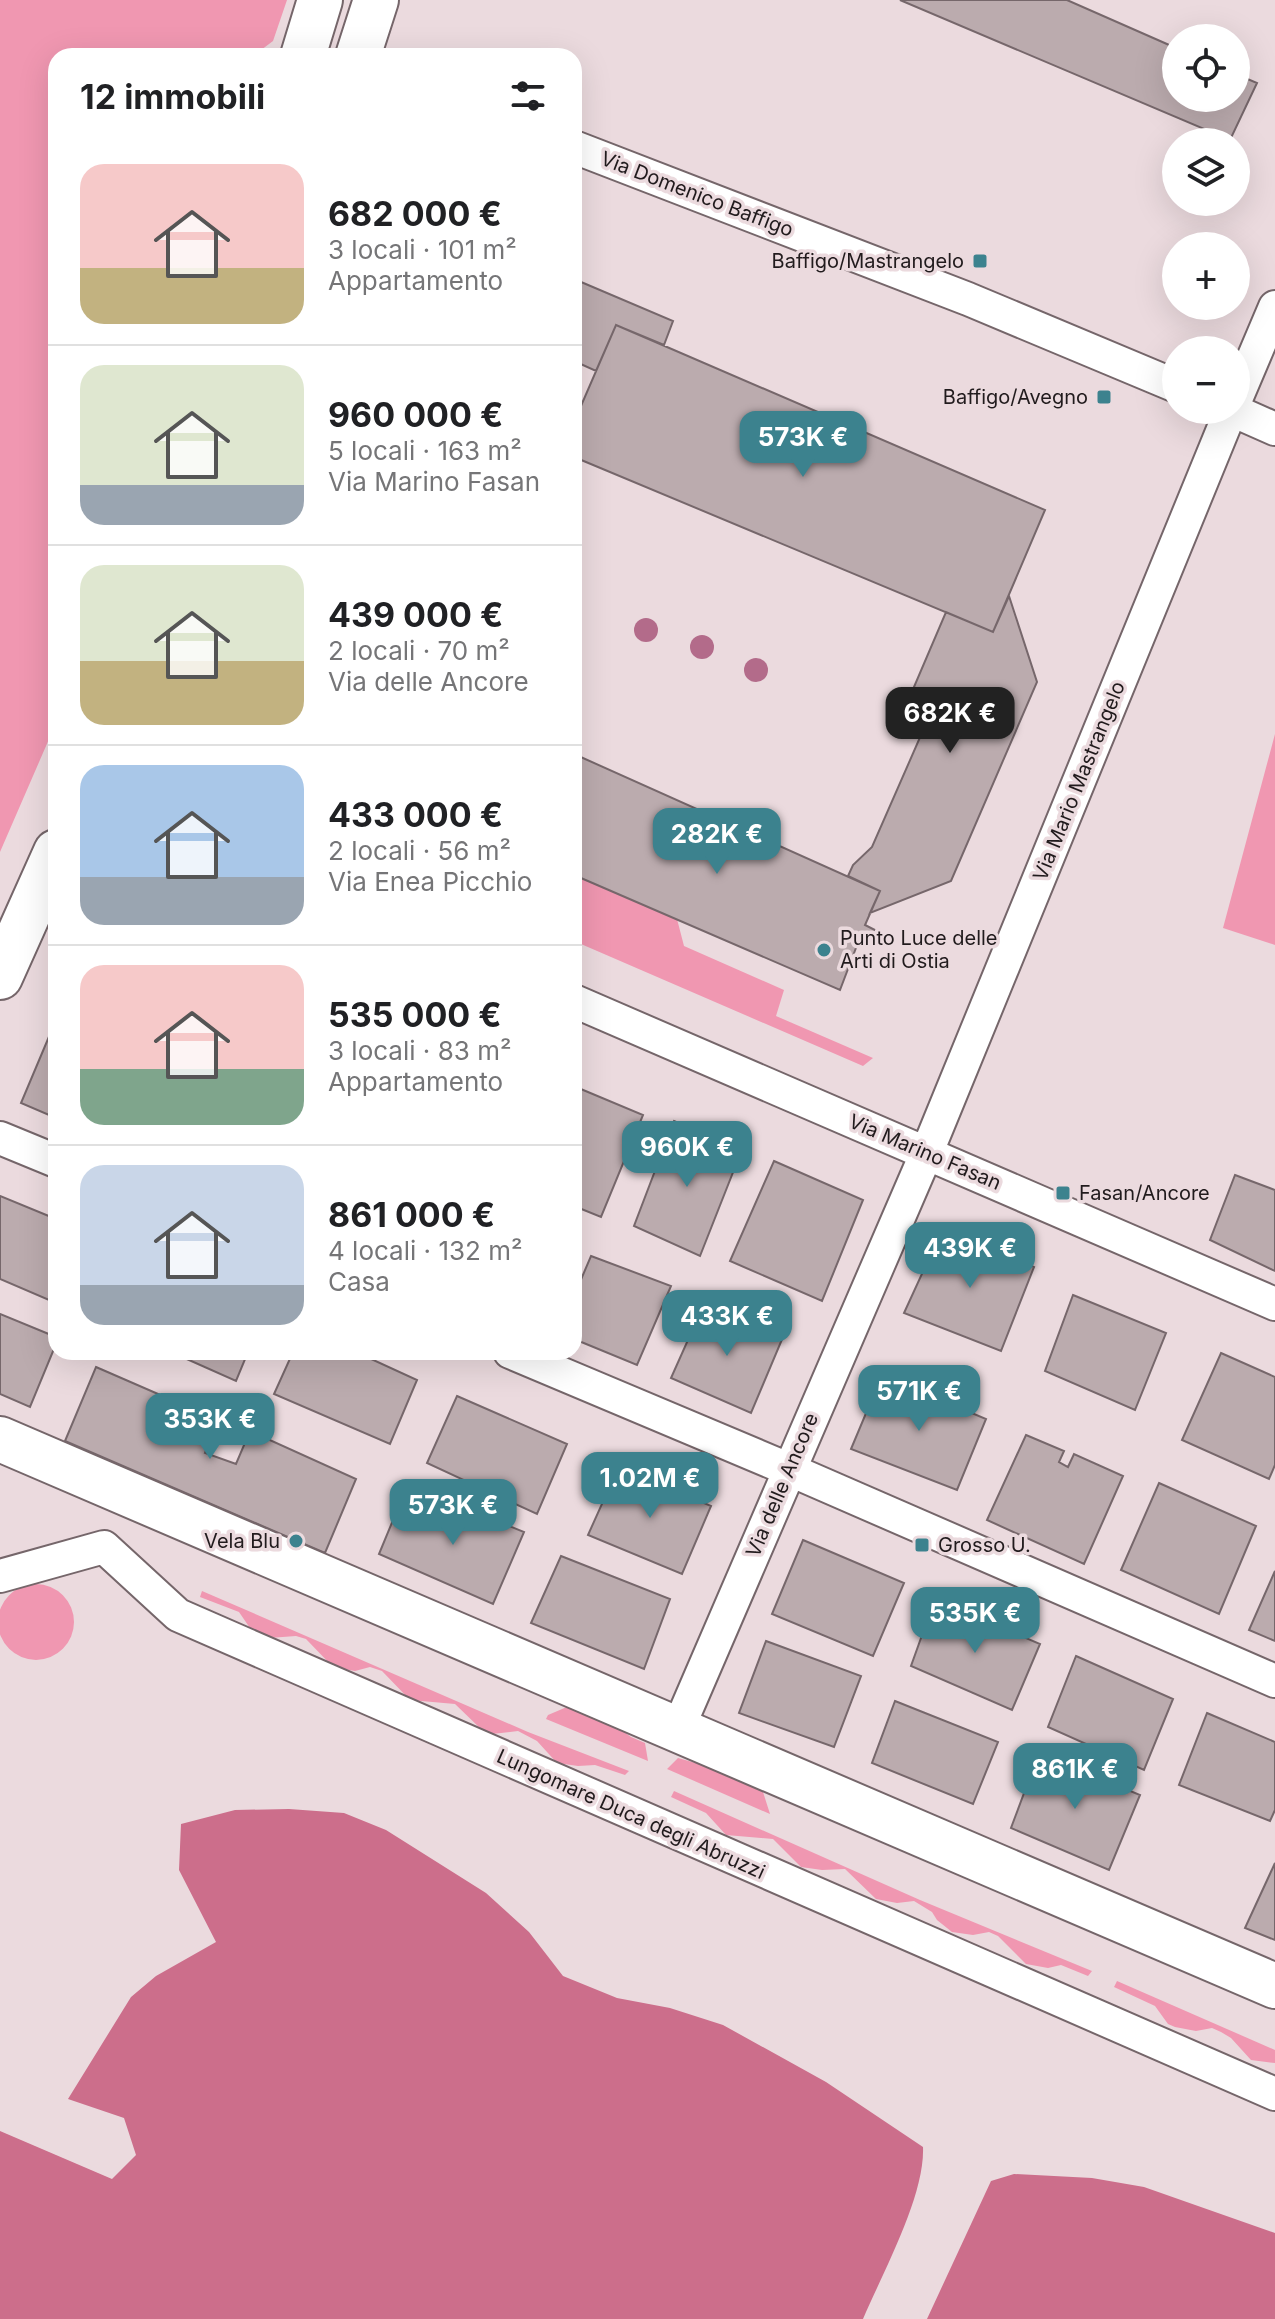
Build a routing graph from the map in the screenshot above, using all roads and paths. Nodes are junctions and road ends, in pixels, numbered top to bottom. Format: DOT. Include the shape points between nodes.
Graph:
graph roads {
  1 [pos="376,0"];
  2 [pos="361,48"];
  3 [pos="582,150"];
  4 [pos="1275,307"];
  5 [pos="1250,366"];
  6 [pos="1162,380"];
  7 [pos="1250,418"];
  8 [pos="1226,424"];
  9 [pos="1275,429"];
  10 [pos="48,870"];
  11 [pos="0,977"];
  12 [pos="582,1004"];
  13 [pos="0,1138"];
  14 [pos="927,1152"];
  15 [pos="48,1158"];
  16 [pos="1275,1304"];
  17 [pos="529,1360"];
  18 [pos="0,1439"];
  19 [pos="788,1469"];
  20 [pos="0,1576"];
  21 [pos="1275,1681"];
  22 [pos="677,1731"];
  23 [pos="1275,1986"];
  24 [pos="1275,2094"];
  1 -- 2 [label="street"];
  3 -- 6 [label="street, Via Domenico Baffigo"];
  4 -- 5 [label="street"];
  7 -- 9 [label="street"];
  8 -- 14 [label="street, Via Mario Mastrangelo"];
  10 -- 11 [label="street"];
  12 -- 14 [label="street, Via Marino Fasan"];
  13 -- 15 [label="street"];
  14 -- 16 [label="street, Via Marino Fasan"];
  14 -- 19 [label="street, Via delle Ancore"];
  17 -- 19 [label="street"];
  18 -- 22 [label="street"];
  19 -- 21 [label="street"];
  19 -- 22 [label="street, Via delle Ancore"];
  20 -- 24 [label="street, Lungomare Duca degli Abruzzi" via="104,1547 178,1615"];
  22 -- 23 [label="street"];
}
